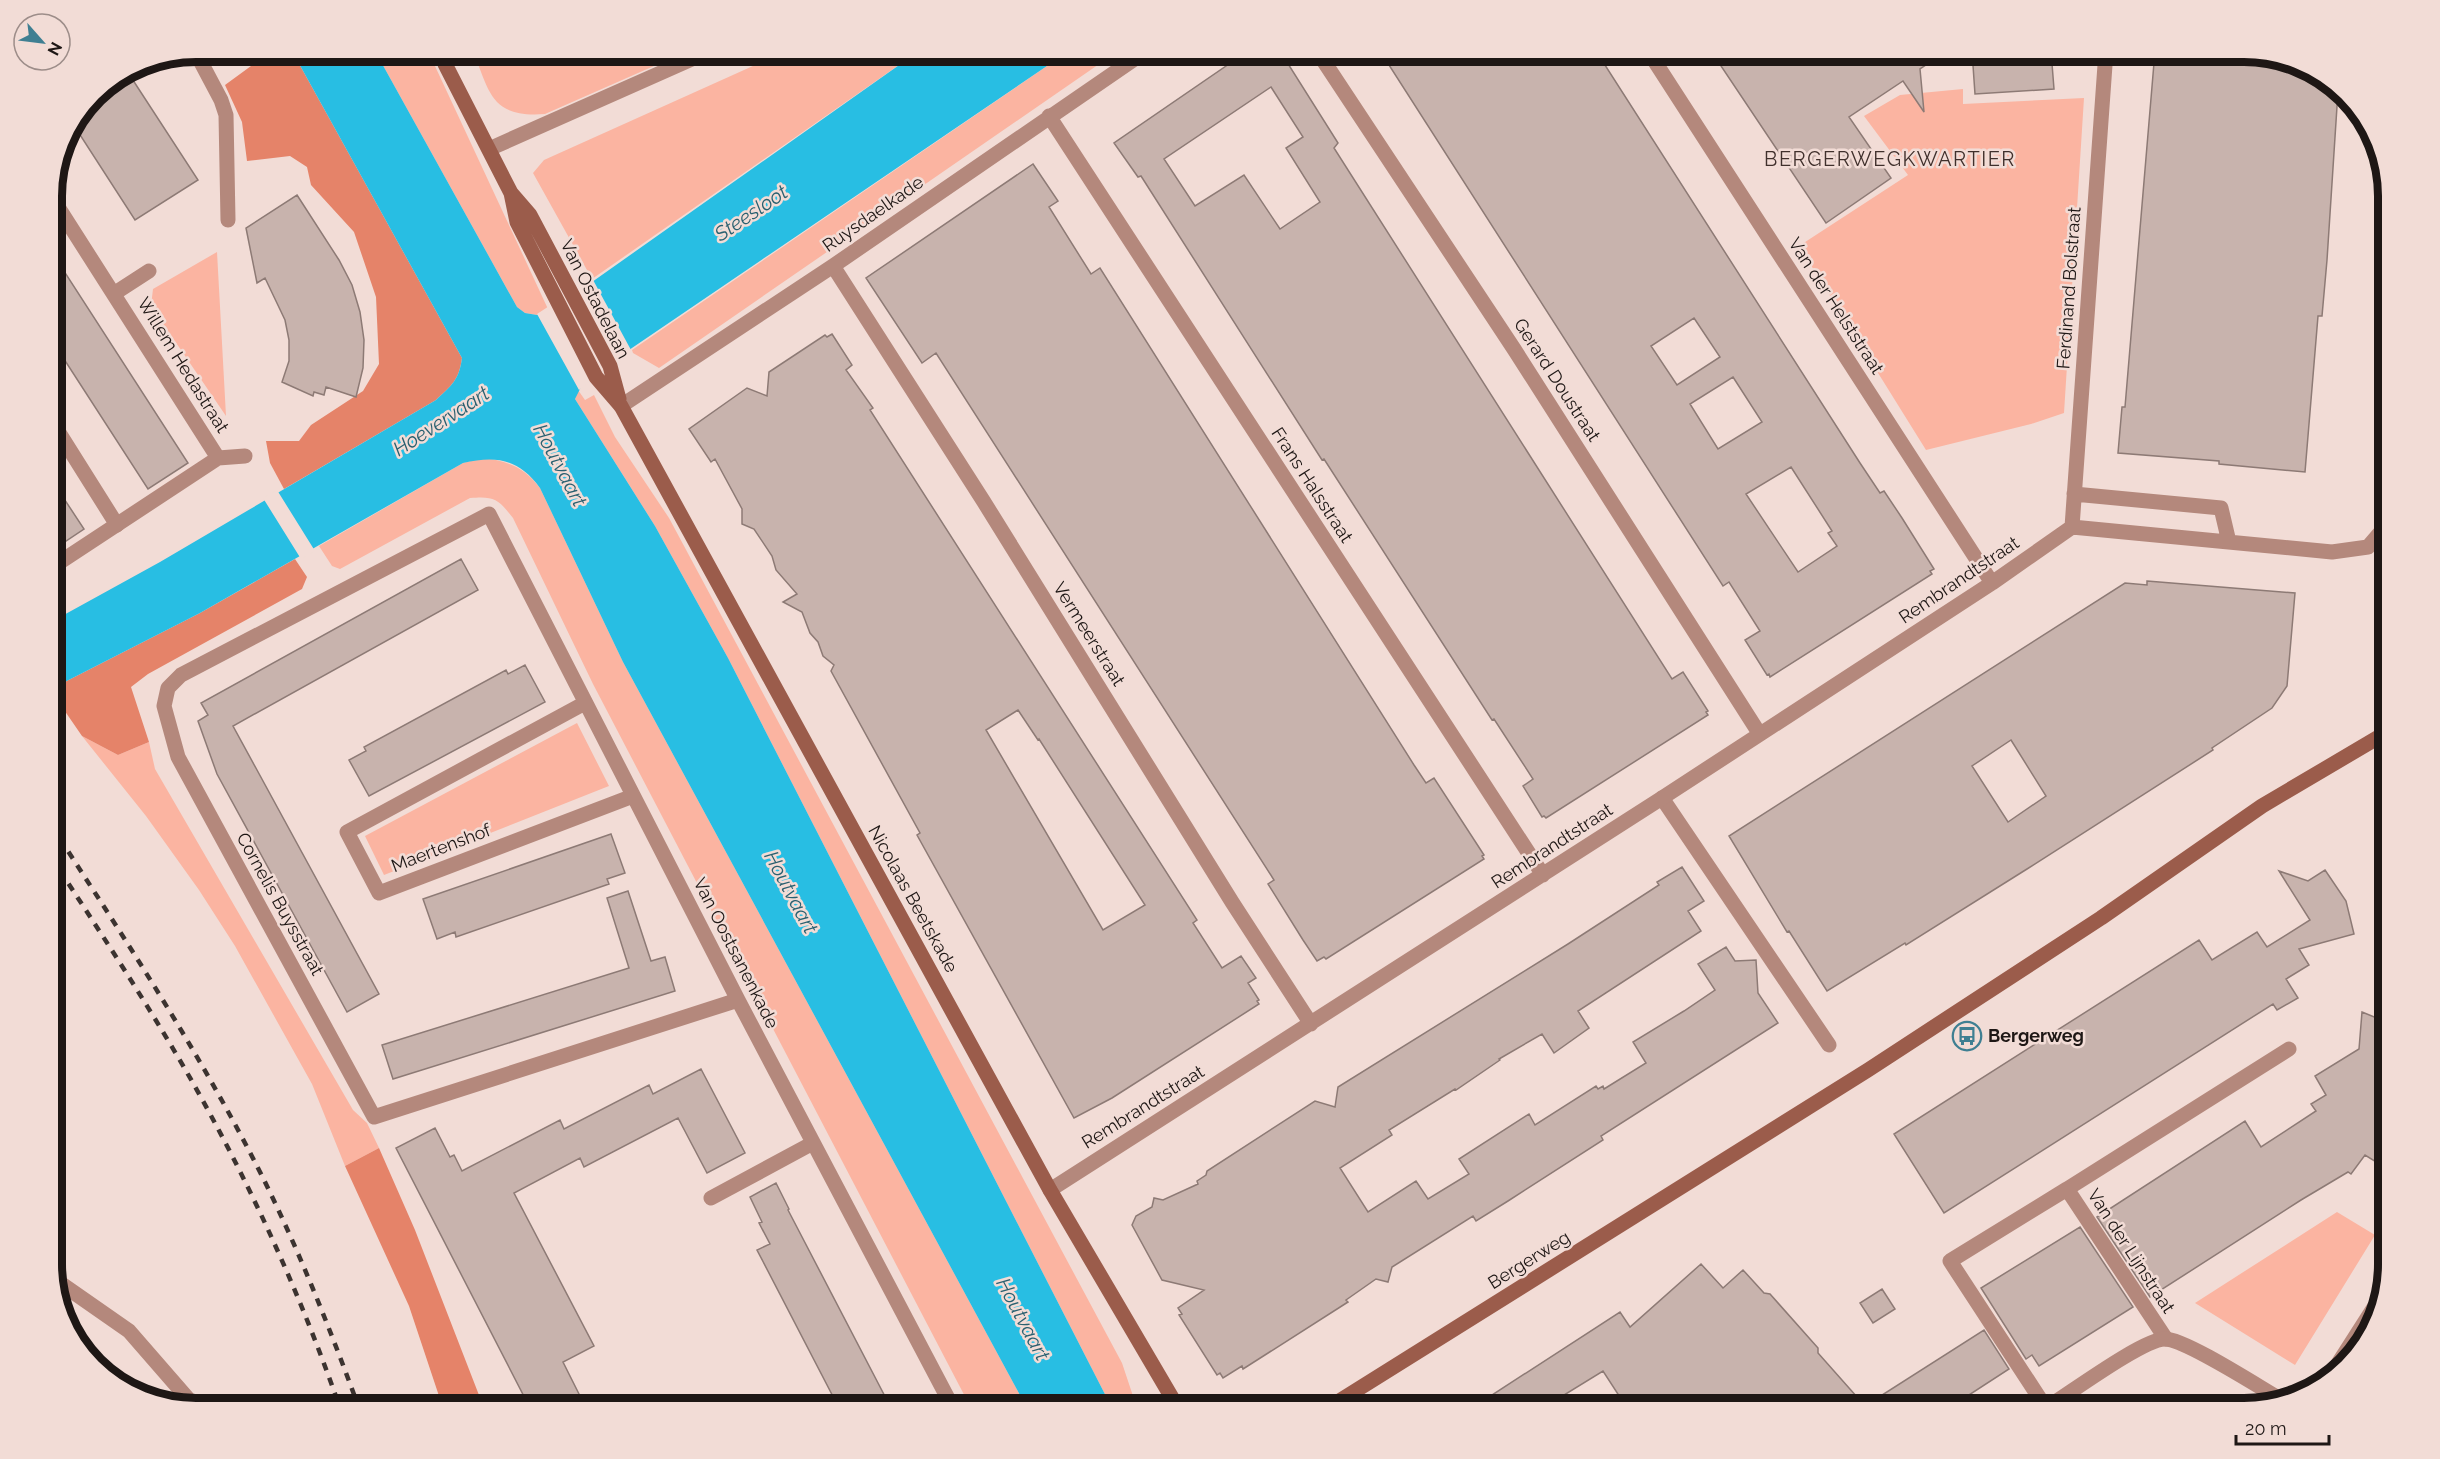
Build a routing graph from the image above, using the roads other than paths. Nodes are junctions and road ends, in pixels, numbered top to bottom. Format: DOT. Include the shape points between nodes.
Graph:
graph roads {
  1 [pos="201,62"];
  2 [pos="444,62"];
  3 [pos="685,62"];
  4 [pos="1130,62"];
  5 [pos="1324,62"];
  6 [pos="1655,62"];
  7 [pos="2105,62"];
  8 [pos="1049,116"];
  9 [pos="489,149"];
  10 [pos="511,193"];
  11 [pos="62,213"];
  12 [pos="228,220"];
  13 [pos="833,266"];
  14 [pos="149,271"];
  15 [pos="115,293"];
  16 [pos="621,406"];
  17 [pos="62,438"];
  18 [pos="245,456"];
  19 [pos="218,458"];
  20 [pos="2074,494"];
  21 [pos="489,514"];
  22 [pos="117,525"];
  23 [pos="2072,527"];
  24 [pos="2378,535"];
  25 [pos="2229,542"];
  26 [pos="62,561"];
  27 [pos="1992,583"];
  28 [pos="585,703"];
  29 [pos="1759,733"];
  30 [pos="2378,740"];
  31 [pos="633,796"];
  32 [pos="1662,798"];
  33 [pos="1543,875"];
  34 [pos="738,1000"];
  35 [pos="1311,1024"];
  36 [pos="1829,1045"];
  37 [pos="2289,1049"];
  38 [pos="813,1143"];
  39 [pos="2067,1189"];
  40 [pos="1050,1190"];
  41 [pos="711,1197"];
  42 [pos="63,1285"];
  43 [pos="2366,1321"];
  44 [pos="2166,1339"];
  45 [pos="2347,1349"];
  46 [pos="2272,1394"];
  47 [pos="185,1396"];
  48 [pos="946,1397"];
  49 [pos="1172,1397"];
  50 [pos="1346,1397"];
  51 [pos="2039,1397"];
  52 [pos="2063,1397"];
  1 -- 12 [label="street" via="226,115"];
  2 -- 9 [label="street, Van Ostadelaan"];
  3 -- 9 [label="street"];
  4 -- 8 [label="street, Ruysdaelkade"];
  5 -- 29 [label="street, Gerard Doustraat" via="1514,349"];
  6 -- 27 [label="street, Van der Helststraat"];
  7 -- 20 [label="street, Ferdinand Bolstraat"];
  8 -- 13 [label="street, Ruysdaelkade"];
  8 -- 33 [label="street, Frans Halsstraat"];
  9 -- 10 [label="street, Van Ostadelaan"];
  10 -- 16 [label="street, Van Ostadelaan" via="530,215 610,366"];
  10 -- 16 [label="street, Van Ostadelaan" via="517,222 596,377"];
  11 -- 15 [label="street, Willem Hedastraat"];
  13 -- 16 [label="street, Ruysdaelkade"];
  13 -- 35 [label="street, Vermeerstraat"];
  14 -- 15 [label="street, Willem Hedastraat"];
  15 -- 19 [label="street, Willem Hedastraat"];
  16 -- 40 [label="street, Nicolaas Beetskade"];
  17 -- 22 [label="street"];
  18 -- 19 [label="street, Willem Hedastraat"];
  19 -- 22 [label="street, Willem Hedastraat"];
  20 -- 23 [label="street, Ferdinand Bolstraat"];
  20 -- 25 [label="street" via="2221,508"];
  21 -- 28 [label="street, Van Oostsanenkade"];
  21 -- 34 [label="street, Cornelis Buysstraat" via="181,675 168,688 164,706 178,757 375,1117"];
  22 -- 26 [label="street, Willem Hedastraat"];
  23 -- 25 [label="street"];
  23 -- 27 [label="street, Rembrandtstraat"];
  24 -- 25 [label="street" via="2368,547 2332,552"];
  27 -- 29 [label="street, Rembrandtstraat"];
  28 -- 31 [label="street, Van Oostsanenkade"];
  28 -- 31 [label="street, Maertenshof" via="347,832 379,893"];
  29 -- 32 [label="street, Rembrandtstraat"];
  30 -- 50 [label="street, Bergerweg" via="2262,806 2101,918 1868,1070"];
  31 -- 34 [label="street, Van Oostsanenkade"];
  32 -- 33 [label="street, Rembrandtstraat"];
  32 -- 36 [label="street"];
  33 -- 35 [label="street, Rembrandtstraat"];
  34 -- 38 [label="street, Van Oostsanenkade"];
  35 -- 40 [label="street, Rembrandtstraat"];
  37 -- 39 [label="street, Van der Lijnstraat"];
  38 -- 41 [label="street"];
  38 -- 48 [label="street, Van Oostsanenkade"];
  39 -- 44 [label="street, Van der Lijnstraat"];
  39 -- 51 [label="street, Van der Lijnstraat" via="1950,1261"];
  40 -- 49 [label="street, Nicolaas Beetskade"];
  42 -- 47 [label="street" via="129,1331"];
  43 -- 45 [label="street"];
  44 -- 46 [label="street" via="2189,1347"];
  44 -- 52 [label="street, Van der Lijnstraat" via="2143,1346"];
}
